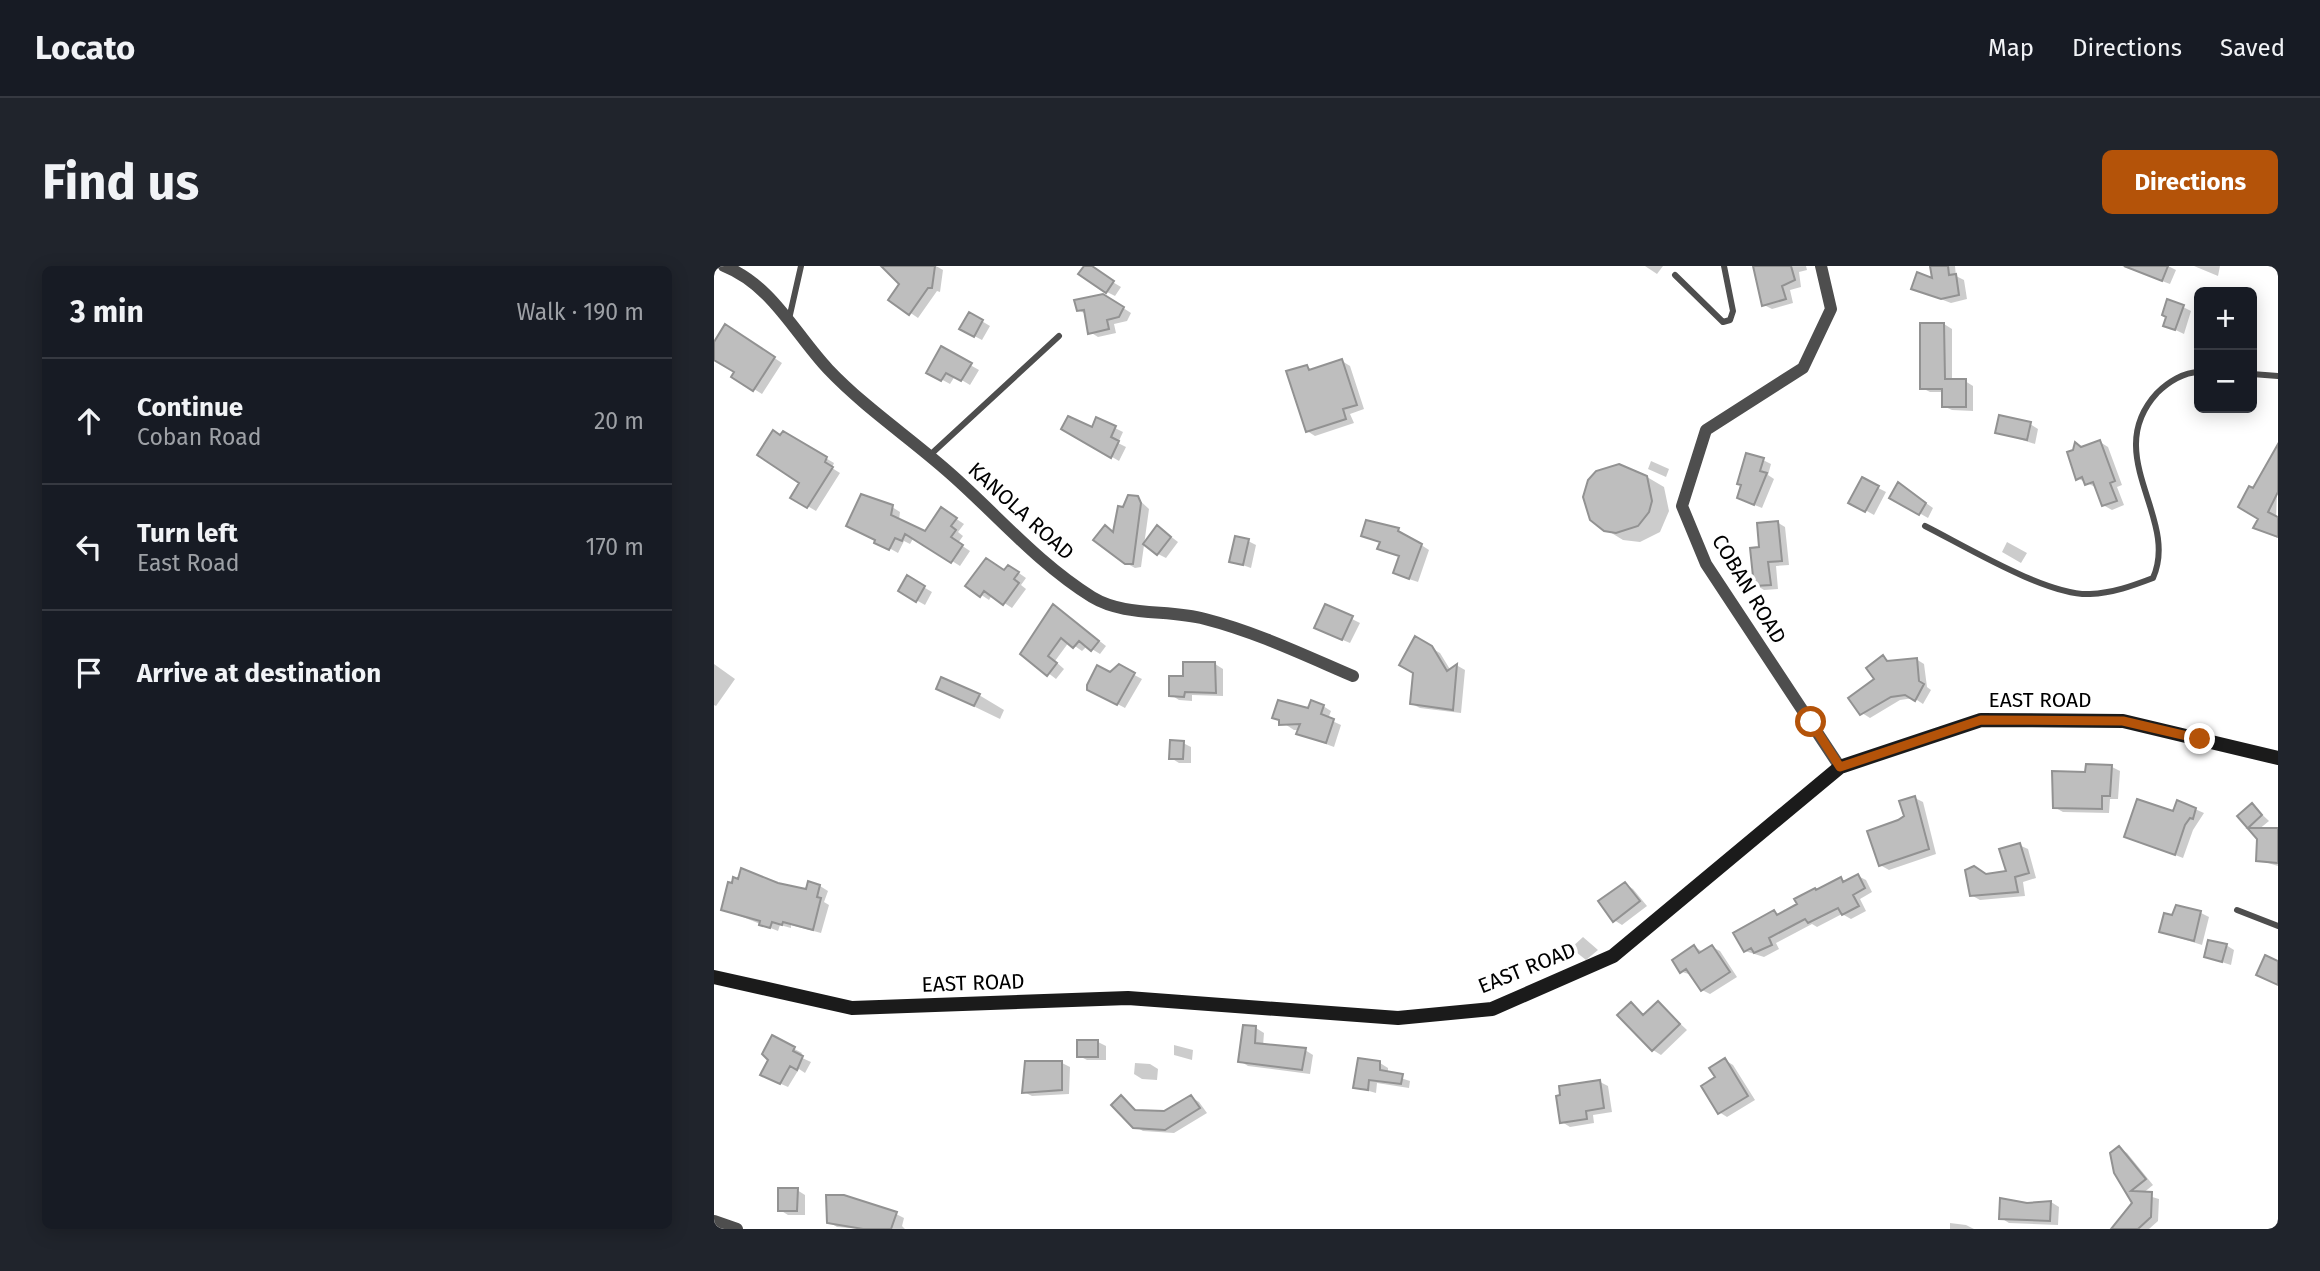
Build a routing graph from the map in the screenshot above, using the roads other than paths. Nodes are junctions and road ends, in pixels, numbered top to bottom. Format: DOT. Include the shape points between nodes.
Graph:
graph roads {
  1 [pos="724,266"];
  2 [pos="801,266"];
  3 [pos="1724,266"];
  4 [pos="1821,266"];
  5 [pos="1675,275"];
  6 [pos="789,319"];
  7 [pos="1059,336"];
  8 [pos="2194,372"];
  9 [pos="2257,374"];
  10 [pos="2278,376"];
  11 [pos="929,456"];
  12 [pos="1925,526"];
  13 [pos="1353,676"];
  14 [pos="2278,758"];
  15 [pos="1840,767"];
  16 [pos="2237,910"];
  17 [pos="2278,926"];
  18 [pos="714,977"];
  19 [pos="714,1221"];
  20 [pos="737,1229"];
  1 -- 6 [label="street, KANOLA ROAD" via="754,284"];
  2 -- 6 [label="lane"];
  3 -- 5 [label="lane" via="1733,311 1730,320 1723,322"];
  4 -- 15 [label="street, COBAN ROAD" via="1832,309 1803,368 1706,430 1682,506 1706,564"];
  6 -- 11 [label="street, KANOLA ROAD" via="834,375"];
  7 -- 11 [label="lane"];
  8 -- 12 [label="lane" via="2165,385 2147,404 2139,427 2137,471 2156,527 2160,562 2153,578 2125,589 2088,594 2056,588"];
  9 -- 10 [label="lane"];
  11 -- 13 [label="street, KANOLA ROAD" via="1026,547 1092,597 1114,608 1184,614 1225,624"];
  14 -- 15 [label="street, EAST ROAD" via="2123,721 1981,720"];
  15 -- 18 [label="street, EAST ROAD" via="1613,956 1492,1009 1398,1018 1128,998 852,1008"];
  16 -- 17 [label="lane"];
  19 -- 20 [label="street"];
}
